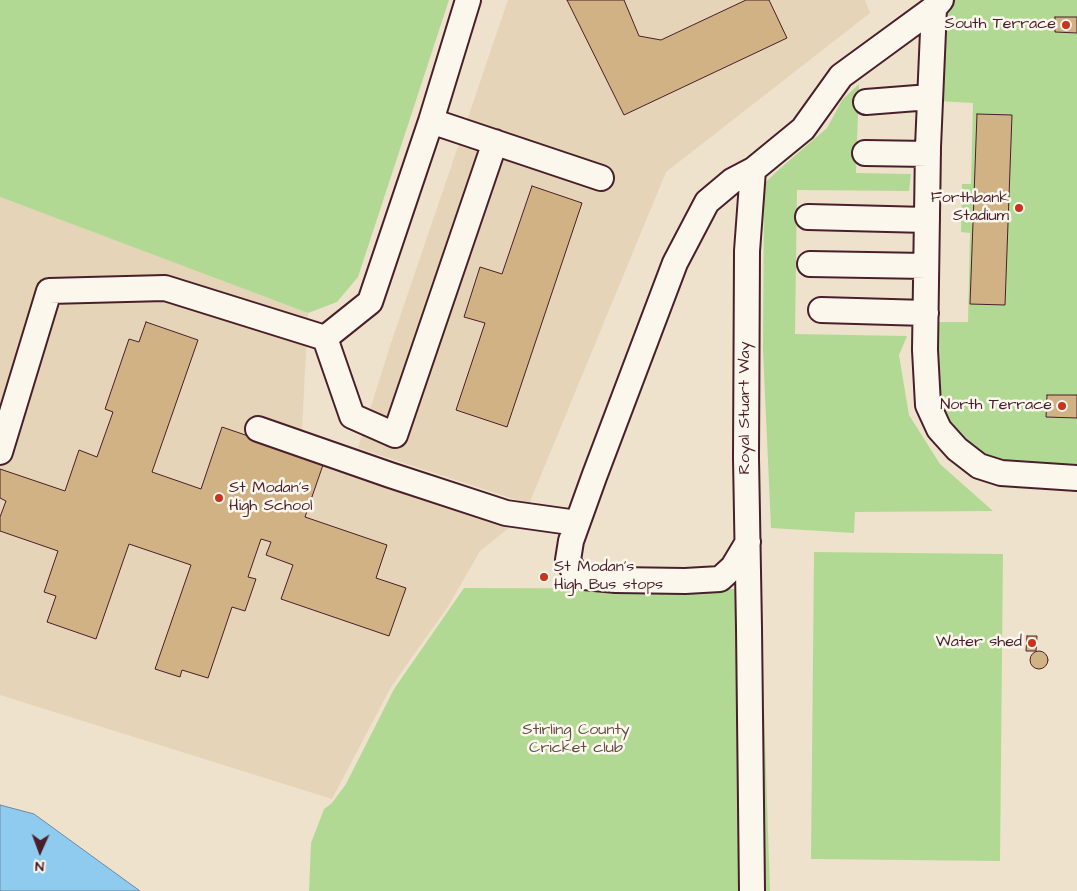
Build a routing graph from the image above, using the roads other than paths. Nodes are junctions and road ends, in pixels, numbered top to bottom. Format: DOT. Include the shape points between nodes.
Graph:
graph roads {
  1 [pos="468,0"];
  2 [pos="937,4"];
  3 [pos="930,97"];
  4 [pos="866,102"];
  5 [pos="431,121"];
  6 [pos="495,142"];
  7 [pos="865,153"];
  8 [pos="928,154"];
  9 [pos="753,170"];
  10 [pos="601,178"];
  11 [pos="808,217"];
  12 [pos="927,220"];
  13 [pos="810,264"];
  14 [pos="926,266"];
  15 [pos="821,310"];
  16 [pos="926,313"];
  17 [pos="325,338"];
  18 [pos="258,429"];
  19 [pos="0,452"];
  20 [pos="1077,478"];
  21 [pos="577,523"];
  22 [pos="748,542"];
  23 [pos="752,891"];
  1 -- 5 [label="street"];
  2 -- 3 [label="street"];
  2 -- 9 [label="street" via="841,76 803,129"];
  3 -- 4 [label="street"];
  3 -- 8 [label="street"];
  5 -- 6 [label="street"];
  5 -- 17 [label="street" via="370,302"];
  6 -- 10 [label="street"];
  6 -- 17 [label="street" via="395,435 352,416"];
  7 -- 8 [label="street"];
  8 -- 12 [label="street"];
  9 -- 21 [label="street" via="732,181 707,202 675,263"];
  9 -- 22 [label="street, Royal Stuart Way" via="747,251"];
  11 -- 12 [label="street"];
  12 -- 14 [label="street"];
  13 -- 14 [label="street"];
  14 -- 16 [label="street"];
  15 -- 16 [label="street"];
  16 -- 20 [label="street" via="928,405 939,429 957,449 979,466 1001,473"];
  17 -- 19 [label="street" via="165,288 49,291"];
  18 -- 21 [label="street" via="506,513"];
  21 -- 22 [label="street" via="568,560 574,572 592,578 720,579 734,567"];
  22 -- 23 [label="street, Royal Stuart Way"];
}
